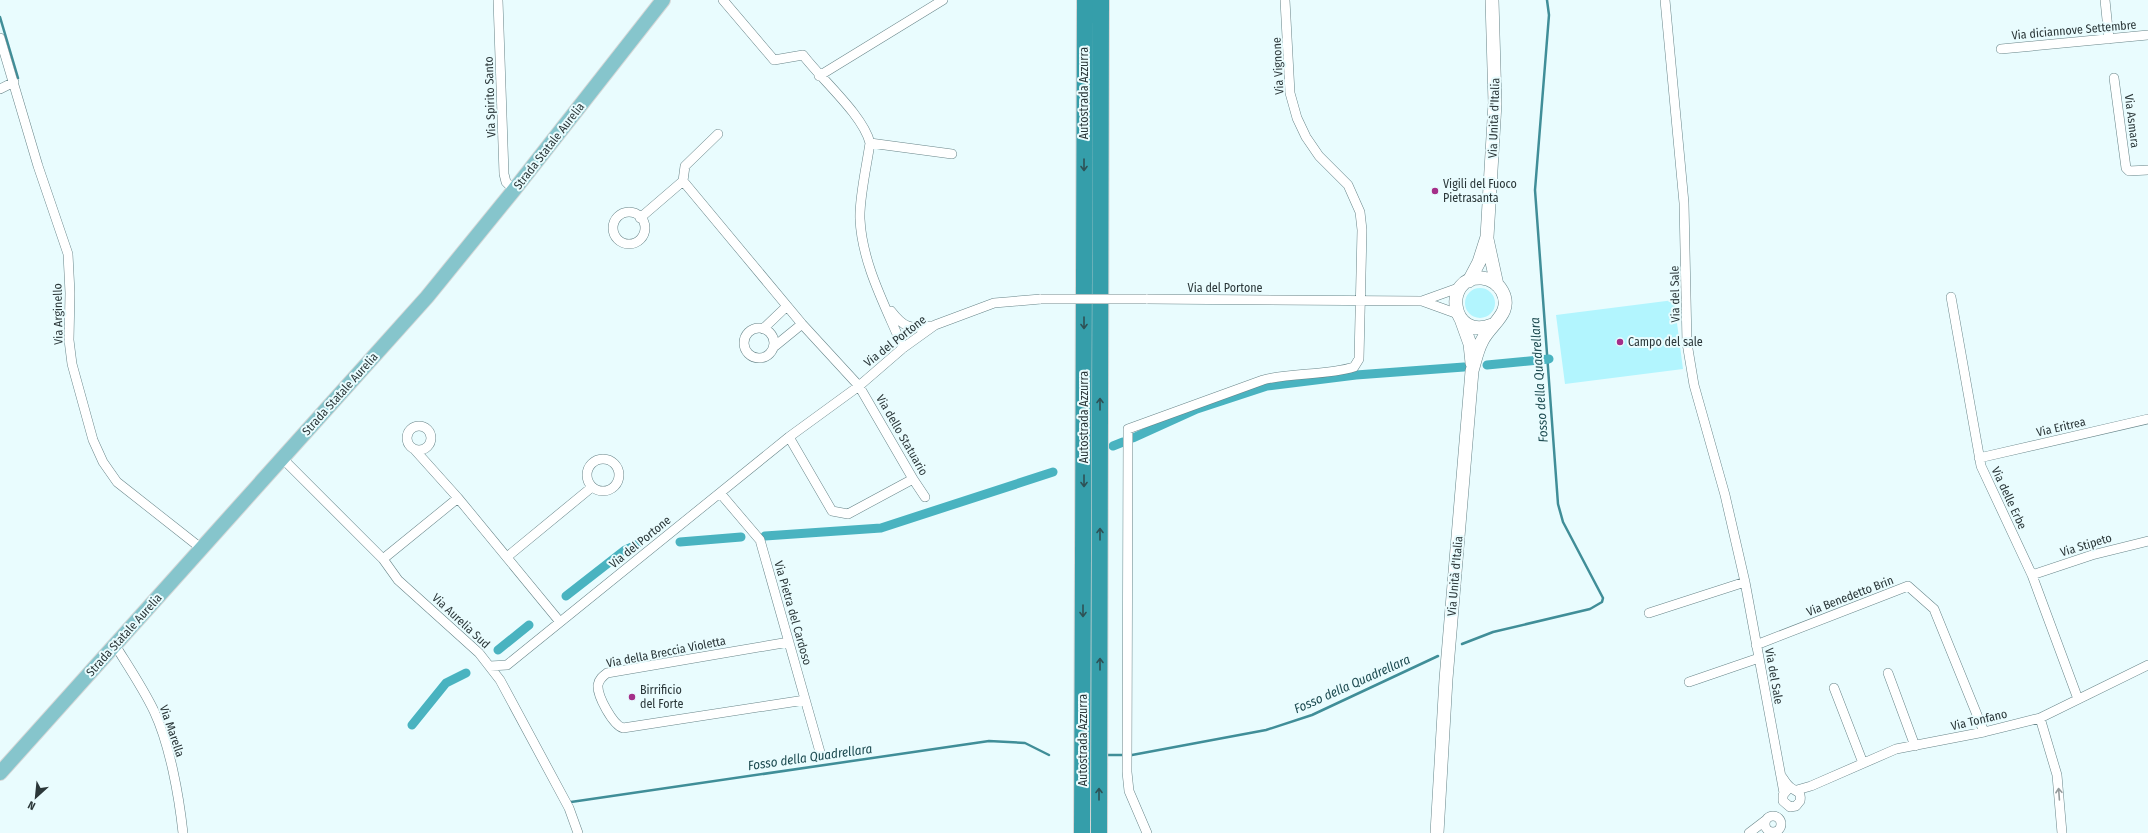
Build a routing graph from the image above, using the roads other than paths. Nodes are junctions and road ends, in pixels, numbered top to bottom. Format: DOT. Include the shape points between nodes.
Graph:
graph roads {
  1 [pos="498,0"];
  2 [pos="664,0"];
  3 [pos="723,0"];
  4 [pos="943,0"];
  5 [pos="1085,0"];
  6 [pos="1101,0"];
  7 [pos="1285,0"];
  8 [pos="1492,0"];
  9 [pos="1665,0"];
  10 [pos="2105,0"];
  11 [pos="2148,35"];
  12 [pos="0,38"];
  13 [pos="2109,39"];
  14 [pos="2002,49"];
  15 [pos="819,76"];
  16 [pos="2114,78"];
  17 [pos="14,82"];
  18 [pos="0,89"];
  19 [pos="718,134"];
  20 [pos="870,143"];
  21 [pos="952,154"];
  22 [pos="2148,170"];
  23 [pos="683,181"];
  24 [pos="514,190"];
  25 [pos="640,218"];
  26 [pos="1487,238"];
  27 [pos="1465,284"];
  28 [pos="1497,285"];
  29 [pos="1951,297"];
  30 [pos="883,300"];
  31 [pos="1360,301"];
  32 [pos="1422,301"];
  33 [pos="787,306"];
  34 [pos="1460,316"];
  35 [pos="802,324"];
  36 [pos="935,325"];
  37 [pos="1492,325"];
  38 [pos="763,329"];
  39 [pos="775,346"];
  40 [pos="903,348"];
  41 [pos="1472,370"];
  42 [pos="859,386"];
  43 [pos="2148,419"];
  44 [pos="789,437"];
  45 [pos="414,449"];
  46 [pos="1979,458"];
  47 [pos="283,459"];
  48 [pos="913,479"];
  49 [pos="592,487"];
  50 [pos="720,492"];
  51 [pos="925,497"];
  52 [pos="458,498"];
  53 [pos="2148,540"];
  54 [pos="202,549"];
  55 [pos="507,557"];
  56 [pos="383,559"];
  57 [pos="2032,575"];
  58 [pos="1745,582"];
  59 [pos="1650,613"];
  60 [pos="560,622"];
  61 [pos="789,642"];
  62 [pos="114,645"];
  63 [pos="1756,645"];
  64 [pos="1759,658"];
  65 [pos="2148,665"];
  66 [pos="490,666"];
  67 [pos="1888,673"];
  68 [pos="1689,682"];
  69 [pos="1834,688"];
  70 [pos="2078,699"];
  71 [pos="805,700"];
  72 [pos="2040,718"];
  73 [pos="1984,732"];
  74 [pos="1915,746"];
  75 [pos="820,752"];
  76 [pos="1863,763"];
  77 [pos="0,773"];
  78 [pos="1791,794"];
  79 [pos="1770,818"];
  80 [pos="1782,827"];
  81 [pos="1771,832"];
  82 [pos="183,833"];
  83 [pos="578,833"];
  84 [pos="1082,833"];
  85 [pos="1099,833"];
  86 [pos="1147,833"];
  87 [pos="1438,833"];
  88 [pos="1749,833"];
  89 [pos="1755,833"];
  90 [pos="2062,833"];
  1 -- 24 [label="street, Via Spirito Santo" via="504,174 506,182"];
  2 -- 24 [label="main road, Strada Statale Aurelia"];
  3 -- 15 [label="street" via="774,60 803,56"];
  4 -- 15 [label="street"];
  5 -- 84 [label="highway, Autostrada Azzurra, one-way"];
  85 -- 6 [label="highway, Autostrada Azzurra, one-way"];
  7 -- 31 [label="street, Via Vignone" via="1290,93 1297,118 1319,156 1348,185 1360,212"];
  8 -- 26 [label="main road, Via Unità d'Italia" via="1495,103"];
  9 -- 58 [label="street, Via del Sale" via="1684,203 1687,343 1694,385 1725,495"];
  10 -- 13 [label="street"];
  11 -- 13 [label="street, Via diciannove Settembre"];
  12 -- 17 [label="street, Via Arginello"];
  13 -- 14 [label="street, Via diciannove Settembre"];
  15 -- 20 [label="street" via="855,114"];
  16 -- 22 [label="street, Via Asmara" via="2126,168 2129,171"];
  17 -- 18 [label="street"];
  17 -- 54 [label="street, Via Arginello" via="38,166 68,254 68,340 93,440 103,462 117,482"];
  19 -- 23 [label="street" via="685,166"];
  20 -- 21 [label="street"];
  20 -- 30 [label="street" via="860,217 862,240"];
  23 -- 25 [label="street"];
  23 -- 33 [label="street, Via dello Statuario"];
  24 -- 47 [label="main road, Strada Statale Aurelia" via="427,297"];
  26 -- 27 [label="main road, Via Unità d'Italia" via="1479,262"];
  26 -- 28 [label="main road"];
  27 -- 28 [label="main road" via="1484,278"];
  27 -- 32 [label="street"];
  27 -- 34 [label="main road" via="1455,303"];
  28 -- 37 [label="main road" via="1503,293 1505,304 1503,314"];
  29 -- 46 [label="street, Via delle Erbe"];
  30 -- 36 [label="street" via="901,324 915,328"];
  30 -- 40 [label="street"];
  31 -- 32 [label="street, Via del Portone"];
  31 -- 36 [label="street, Via del Portone, bridge" via="1041,299 994,303"];
  31 -- 86 [label="street, Via Vignone" via="1359,359 1354,367 1343,371 1282,375 1263,380 1128,429 1127,772 1129,791"];
  32 -- 34 [label="street, Via del Portone"];
  33 -- 35 [label="street, Via dello Statuario"];
  33 -- 38 [label="street"];
  34 -- 37 [label="main road" via="1476,327"];
  34 -- 41 [label="main road" via="1470,344"];
  35 -- 39 [label="street"];
  35 -- 42 [label="street, Via dello Statuario"];
  36 -- 40 [label="street, Via del Portone"];
  37 -- 41 [label="main road, Via Unità d'Italia" via="1482,341"];
  38 -- 39 [label="street" via="771,333"];
  38 -- 39 [label="street" via="749,332 744,342 747,352 755,358 765,358"];
  40 -- 42 [label="street, Via del Portone"];
  41 -- 87 [label="main road, Via Unità d'Italia" via="1446,679"];
  42 -- 44 [label="street, Via del Portone"];
  42 -- 48 [label="street, Via dello Statuario"];
  43 -- 46 [label="street, Via Eritrea"];
  44 -- 48 [label="street" via="832,511 848,514"];
  44 -- 50 [label="street, Via del Portone"];
  45 -- 52 [label="street"];
  46 -- 57 [label="street, Via delle Erbe"];
  47 -- 54 [label="main road, Strada Statale Aurelia"];
  47 -- 56 [label="street, Via Aurelia Sud"];
  48 -- 51 [label="street, Via dello Statuario"];
  49 -- 55 [label="street"];
  50 -- 60 [label="street, Via del Portone"];
  50 -- 61 [label="street, Via Pietra del Cardoso" via="760,540"];
  52 -- 55 [label="street"];
  52 -- 56 [label="street"];
  53 -- 57 [label="street, Via Stipeto"];
  54 -- 62 [label="main road, Strada Statale Aurelia"];
  55 -- 60 [label="street"];
  56 -- 66 [label="street, Via Aurelia Sud" via="398,580 480,653"];
  57 -- 70 [label="street, Via delle Erbe"];
  58 -- 59 [label="street"];
  58 -- 63 [label="street, Via del Sale"];
  60 -- 66 [label="street, Via del Portone" via="507,665"];
  61 -- 71 [label="street, Via Pietra del Cardoso"];
  61 -- 71 [label="street, Via della Breccia Violetta" via="607,673 598,685 599,696 615,723 623,728"];
  62 -- 77 [label="main road, Strada Statale Aurelia"];
  62 -- 82 [label="street, Via Marella" via="154,712 168,754 180,806"];
  63 -- 64 [label="street, Via del Sale"];
  63 -- 73 [label="street, Via Benedetto Brin" via="1908,586 1934,609"];
  64 -- 68 [label="street"];
  64 -- 78 [label="street, Via del Sale" via="1780,774"];
  65 -- 70 [label="street, Via Tonfano"];
  66 -- 83 [label="street, Via Aurelia Sud" via="500,680 568,808"];
  67 -- 74 [label="street"];
  69 -- 76 [label="street"];
  70 -- 72 [label="street, Via Tonfano"];
  71 -- 75 [label="street, Via Pietra del Cardoso"];
  72 -- 73 [label="street, Via Tonfano"];
  90 -- 72 [label="street, one-way" via="2058,775"];
  73 -- 74 [label="street, Via Tonfano"];
  74 -- 76 [label="street, Via Tonfano" via="1896,749"];
  76 -- 78 [label="street, Via Tonfano"];
  78 -- 79 [label="street"];
  78 -- 80 [label="street" via="1787,806 1793,807"];
  79 -- 80 [label="street" via="1778,818"];
  79 -- 81 [label="street" via="1765,825"];
  79 -- 88 [label="street"];
  80 -- 81 [label="street" via="1777,832"];
  81 -- 89 [label="street"];
}
